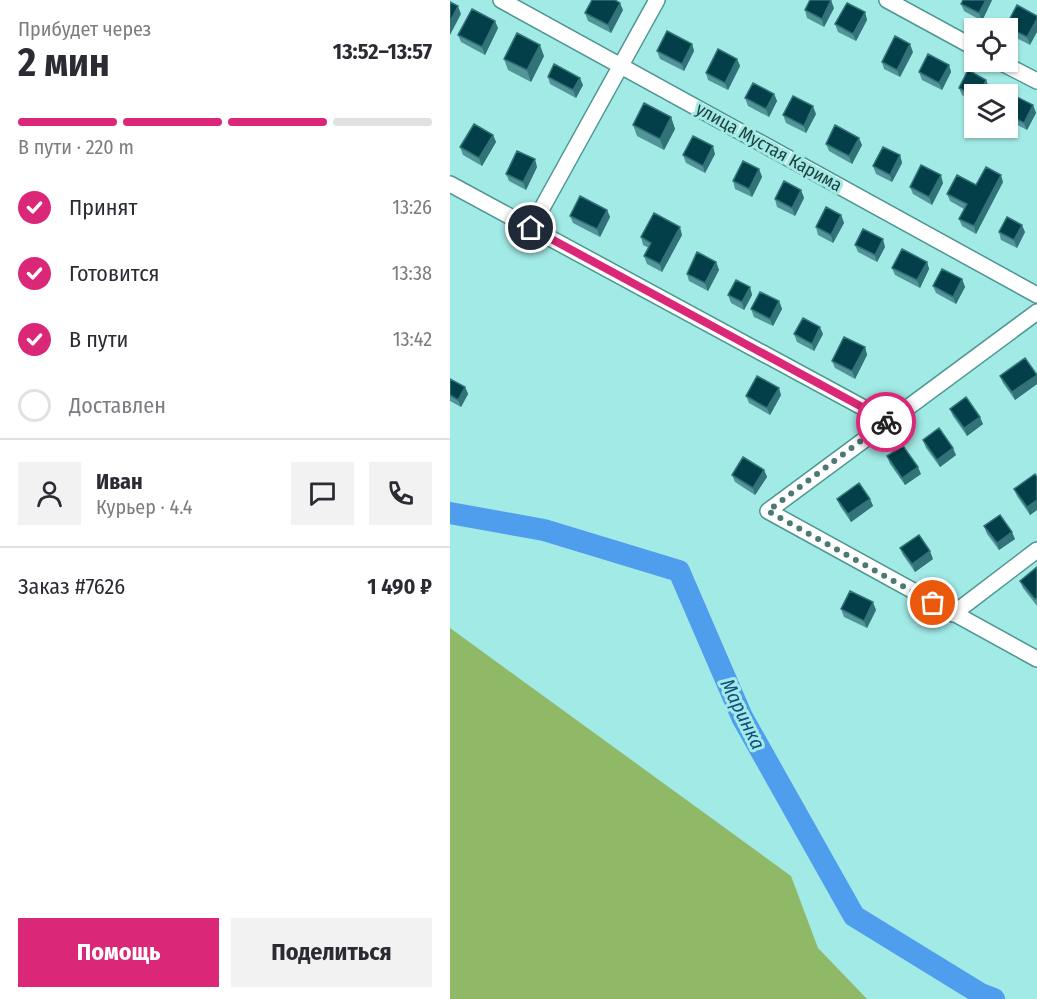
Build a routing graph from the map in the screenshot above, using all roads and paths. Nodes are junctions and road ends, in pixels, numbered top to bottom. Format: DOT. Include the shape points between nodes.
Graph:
graph roads {
  1 [pos="501,0"];
  2 [pos="657,0"];
  3 [pos="887,0"];
  4 [pos="964,42"];
  5 [pos="621,65"];
  6 [pos="1018,71"];
  7 [pos="1037,81"];
  8 [pos="450,184"];
  9 [pos="531,228"];
  10 [pos="1037,295"];
  11 [pos="1037,312"];
  12 [pos="888,421"];
  13 [pos="1037,550"];
  14 [pos="953,614"];
  15 [pos="1037,659"];
  1 -- 5 [label="street, улица Мустая Карима"];
  2 -- 5 [label="street"];
  3 -- 4 [label="street"];
  5 -- 9 [label="street"];
  5 -- 10 [label="street, улица Мустая Карима"];
  6 -- 7 [label="street"];
  8 -- 9 [label="street"];
  9 -- 12 [label="street"];
  11 -- 12 [label="street"];
  12 -- 14 [label="street" via="768,511"];
  13 -- 14 [label="street"];
  14 -- 15 [label="street"];
}
